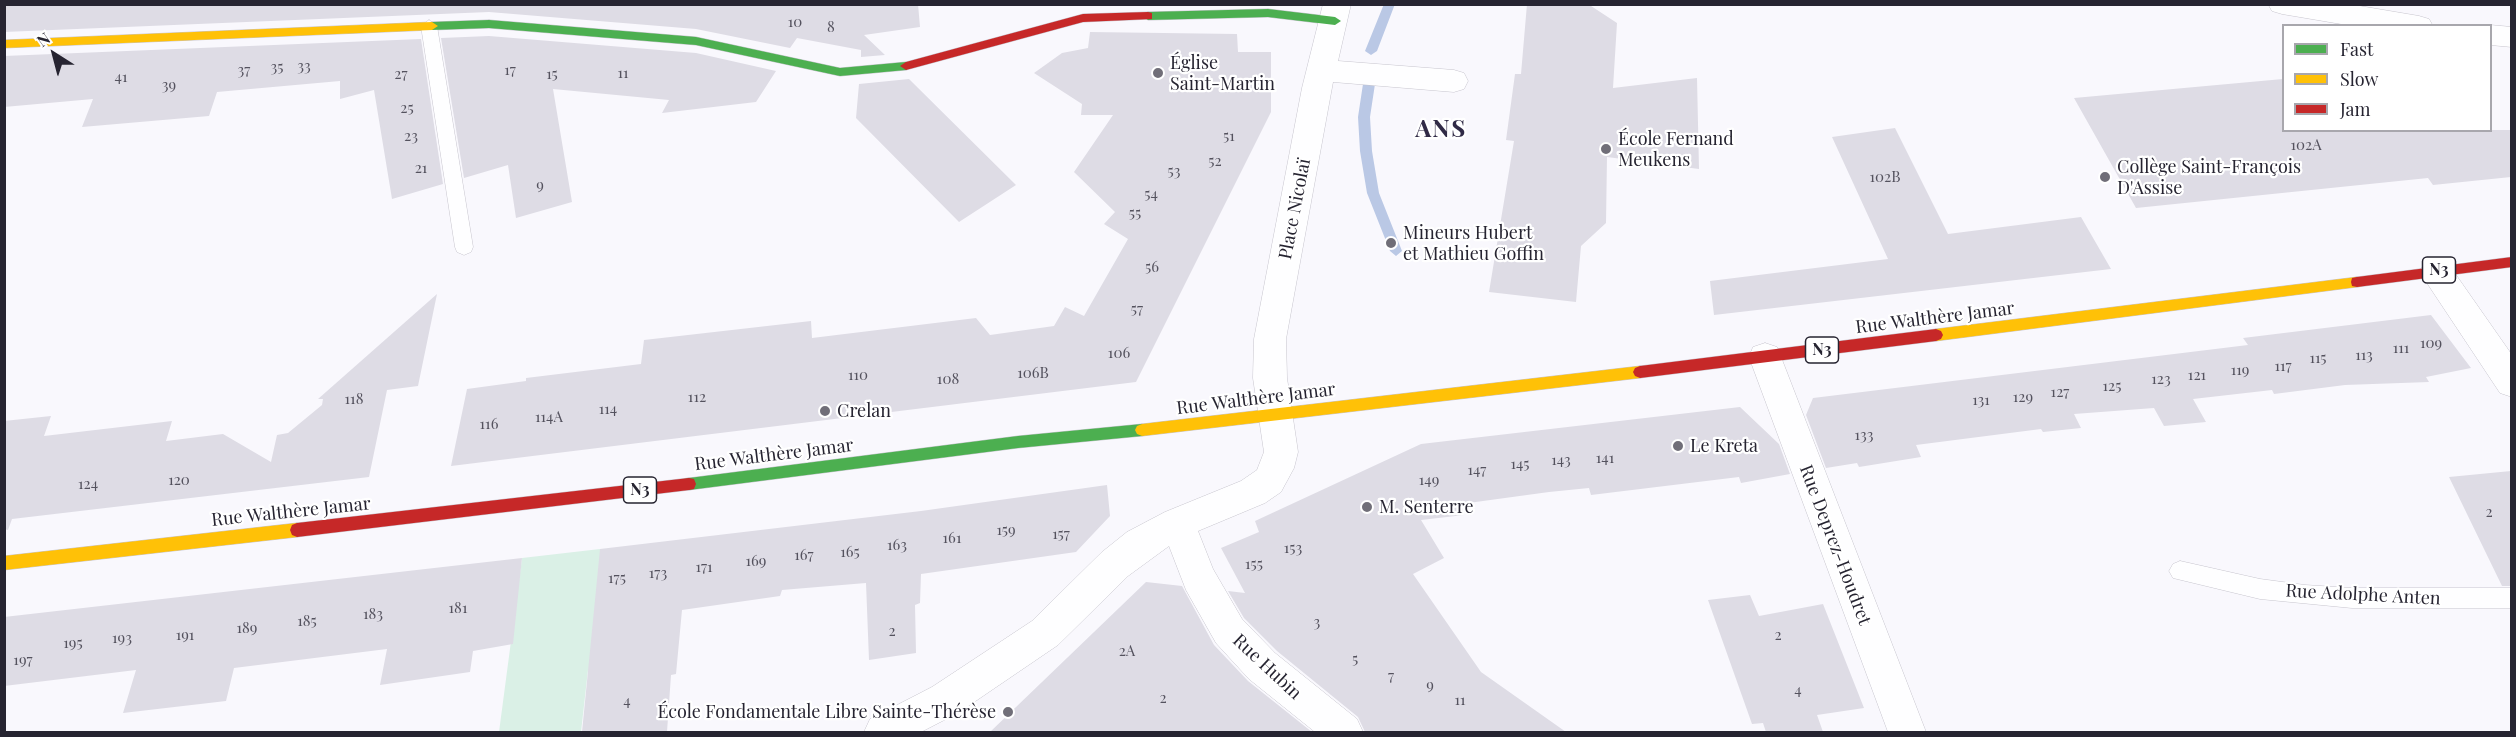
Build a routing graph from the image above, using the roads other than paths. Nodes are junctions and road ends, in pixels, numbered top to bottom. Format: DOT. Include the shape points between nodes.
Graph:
graph roads {
  1 [pos="2282,4"];
  2 [pos="1336,13"];
  3 [pos="2403,24"];
  4 [pos="429,26"];
  5 [pos="2492,35"];
  6 [pos="2511,37"];
  7 [pos="4,44"];
  8 [pos="1322,70"];
  9 [pos="1454,81"];
  10 [pos="464,247"];
  11 [pos="2511,261"];
  12 [pos="2436,271"];
  13 [pos="1765,357"];
  14 [pos="2511,383"];
  15 [pos="1275,415"];
  16 [pos="1177,523"];
  17 [pos="4,563"];
  18 [pos="2180,572"];
  19 [pos="2511,598"];
  20 [pos="883,732"];
  21 [pos="1344,732"];
  22 [pos="1906,732"];
  1 -- 3 [label="street"];
  2 -- 4 [label="main road" via="1083,18 903,67 840,72 696,41 489,24"];
  2 -- 8 [label="street, Place Nicolaï"];
  4 -- 7 [label="main road"];
  4 -- 10 [label="lane"];
  5 -- 6 [label="street"];
  8 -- 9 [label="street"];
  8 -- 15 [label="street, Place Nicolaï" via="1270,339"];
  11 -- 12 [label="main road, Rue Walthère Jamar / N3"];
  12 -- 13 [label="main road, Rue Walthère Jamar / N3"];
  12 -- 14 [label="street"];
  13 -- 15 [label="main road, Rue Walthère Jamar / N3"];
  13 -- 22 [label="street, Rue Deprez-Houdret"];
  15 -- 16 [label="street, Place Nicolaï" via="1281,452 1269,481"];
  15 -- 17 [label="main road, Rue Walthère Jamar / N3"];
  16 -- 20 [label="street, Place Nicolaï" via="1115,564 1045,633 1015,656 945,700"];
  16 -- 21 [label="street, Rue Hubin" via="1199,578 1229,631 1262,666"];
  18 -- 19 [label="lane, Rue Adolphe Anten" via="2305,595"];
}
